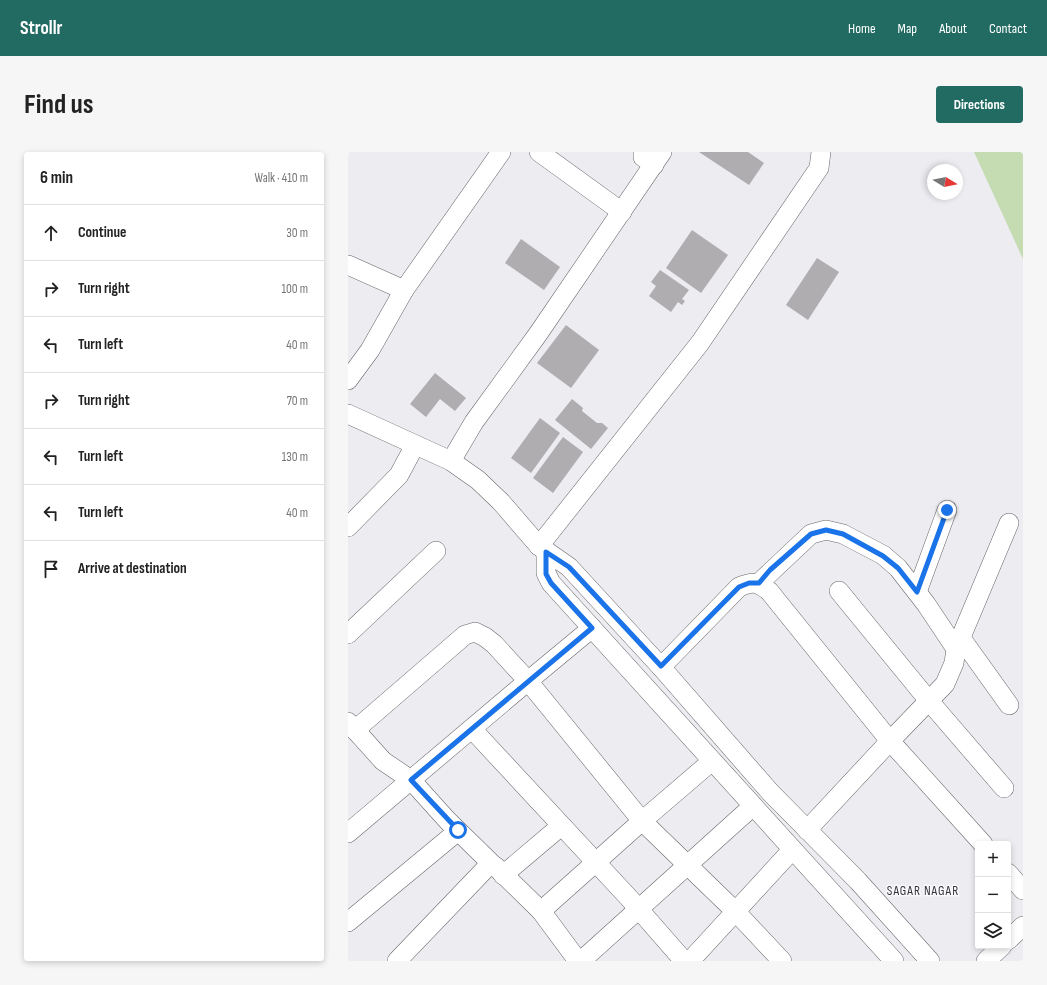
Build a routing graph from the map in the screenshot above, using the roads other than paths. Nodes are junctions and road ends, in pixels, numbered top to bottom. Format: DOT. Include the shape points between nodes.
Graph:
graph roads {
  1 [pos="501,152"];
  2 [pos="539,152"];
  3 [pos="821,152"];
  4 [pos="653,156"];
  5 [pos="622,212"];
  6 [pos="348,265"];
  7 [pos="404,290"];
  8 [pos="348,380"];
  9 [pos="348,414"];
  10 [pos="415,445"];
  11 [pos="451,461"];
  12 [pos="947,510"];
  13 [pos="1009,523"];
  14 [pos="348,527"];
  15 [pos="542,549"];
  16 [pos="436,551"];
  17 [pos="759,583"];
  18 [pos="839,591"];
  19 [pos="917,592"];
  20 [pos="592,628"];
  21 [pos="348,634"];
  22 [pos="958,643"];
  23 [pos="661,666"];
  24 [pos="528,682"];
  25 [pos="929,701"];
  26 [pos="1010,705"];
  27 [pos="352,726"];
  28 [pos="472,729"];
  29 [pos="890,741"];
  30 [pos="712,762"];
  31 [pos="411,780"];
  32 [pos="1004,788"];
  33 [pos="753,806"];
  34 [pos="642,821"];
  35 [pos="561,826"];
  36 [pos="458,830"];
  37 [pos="807,830"];
  38 [pos="348,832"];
  39 [pos="980,841"];
  40 [pos="792,850"];
  41 [pos="595,862"];
  42 [pos="688,866"];
  43 [pos="497,869"];
  44 [pos="1011,876"];
  45 [pos="1023,890"];
  46 [pos="639,910"];
  47 [pos="541,911"];
  48 [pos="736,912"];
  49 [pos="348,922"];
  50 [pos="1023,926"];
  51 [pos="1011,937"];
  52 [pos="999,949"];
  53 [pos="409,957"];
  54 [pos="578,961"];
  55 [pos="582,961"];
  56 [pos="684,961"];
  57 [pos="690,961"];
  58 [pos="782,961"];
  59 [pos="894,961"];
  60 [pos="930,961"];
  61 [pos="986,961"];
  1 -- 7 [label="street"];
  2 -- 5 [label="street"];
  3 -- 15 [label="street" via="819,168 700,344"];
  4 -- 5 [label="street"];
  5 -- 11 [label="street" via="474,422"];
  6 -- 7 [label="street"];
  7 -- 8 [label="street" via="370,350"];
  9 -- 10 [label="street"];
  10 -- 11 [label="street"];
  10 -- 14 [label="street" via="399,475"];
  11 -- 15 [label="street" via="478,480 501,502"];
  12 -- 19 [label="street"];
  13 -- 22 [label="street"];
  15 -- 20 [label="street" via="546,574 551,583"];
  15 -- 23 [label="street" via="569,567"];
  16 -- 21 [label="street"];
  17 -- 19 [label="street" via="811,534 826,530 843,534 883,556 898,568"];
  17 -- 23 [label="street" via="739,587"];
  17 -- 29 [label="street" via="769,591"];
  18 -- 25 [label="street"];
  19 -- 22 [label="street"];
  20 -- 24 [label="street"];
  20 -- 30 [label="street"];
  22 -- 25 [label="street" via="954,663 945,684"];
  22 -- 26 [label="street"];
  23 -- 37 [label="street" via="770,792"];
  24 -- 27 [label="street" via="485,637 475,632 465,635"];
  24 -- 28 [label="street"];
  24 -- 34 [label="street"];
  25 -- 29 [label="street"];
  25 -- 32 [label="street"];
  27 -- 31 [label="street" via="384,761"];
  28 -- 31 [label="street"];
  28 -- 35 [label="street"];
  29 -- 37 [label="street"];
  29 -- 39 [label="street"];
  30 -- 33 [label="street"];
  30 -- 34 [label="street"];
  31 -- 36 [label="street"];
  31 -- 38 [label="street"];
  33 -- 40 [label="street"];
  33 -- 42 [label="street"];
  34 -- 41 [label="street"];
  34 -- 42 [label="street"];
  35 -- 41 [label="street"];
  35 -- 43 [label="street"];
  36 -- 43 [label="street"];
  36 -- 49 [label="street"];
  37 -- 60 [label="street" via="858,881"];
  40 -- 48 [label="street"];
  40 -- 59 [label="street"];
  41 -- 46 [label="street"];
  41 -- 47 [label="street"];
  42 -- 46 [label="street"];
  42 -- 48 [label="street"];
  43 -- 47 [label="street"];
  43 -- 53 [label="street"];
  44 -- 45 [label="street"];
  46 -- 55 [label="street"];
  46 -- 56 [label="street"];
  47 -- 54 [label="street"];
  48 -- 57 [label="street"];
  48 -- 58 [label="street"];
  50 -- 51 [label="street"];
  52 -- 61 [label="street"];
}
